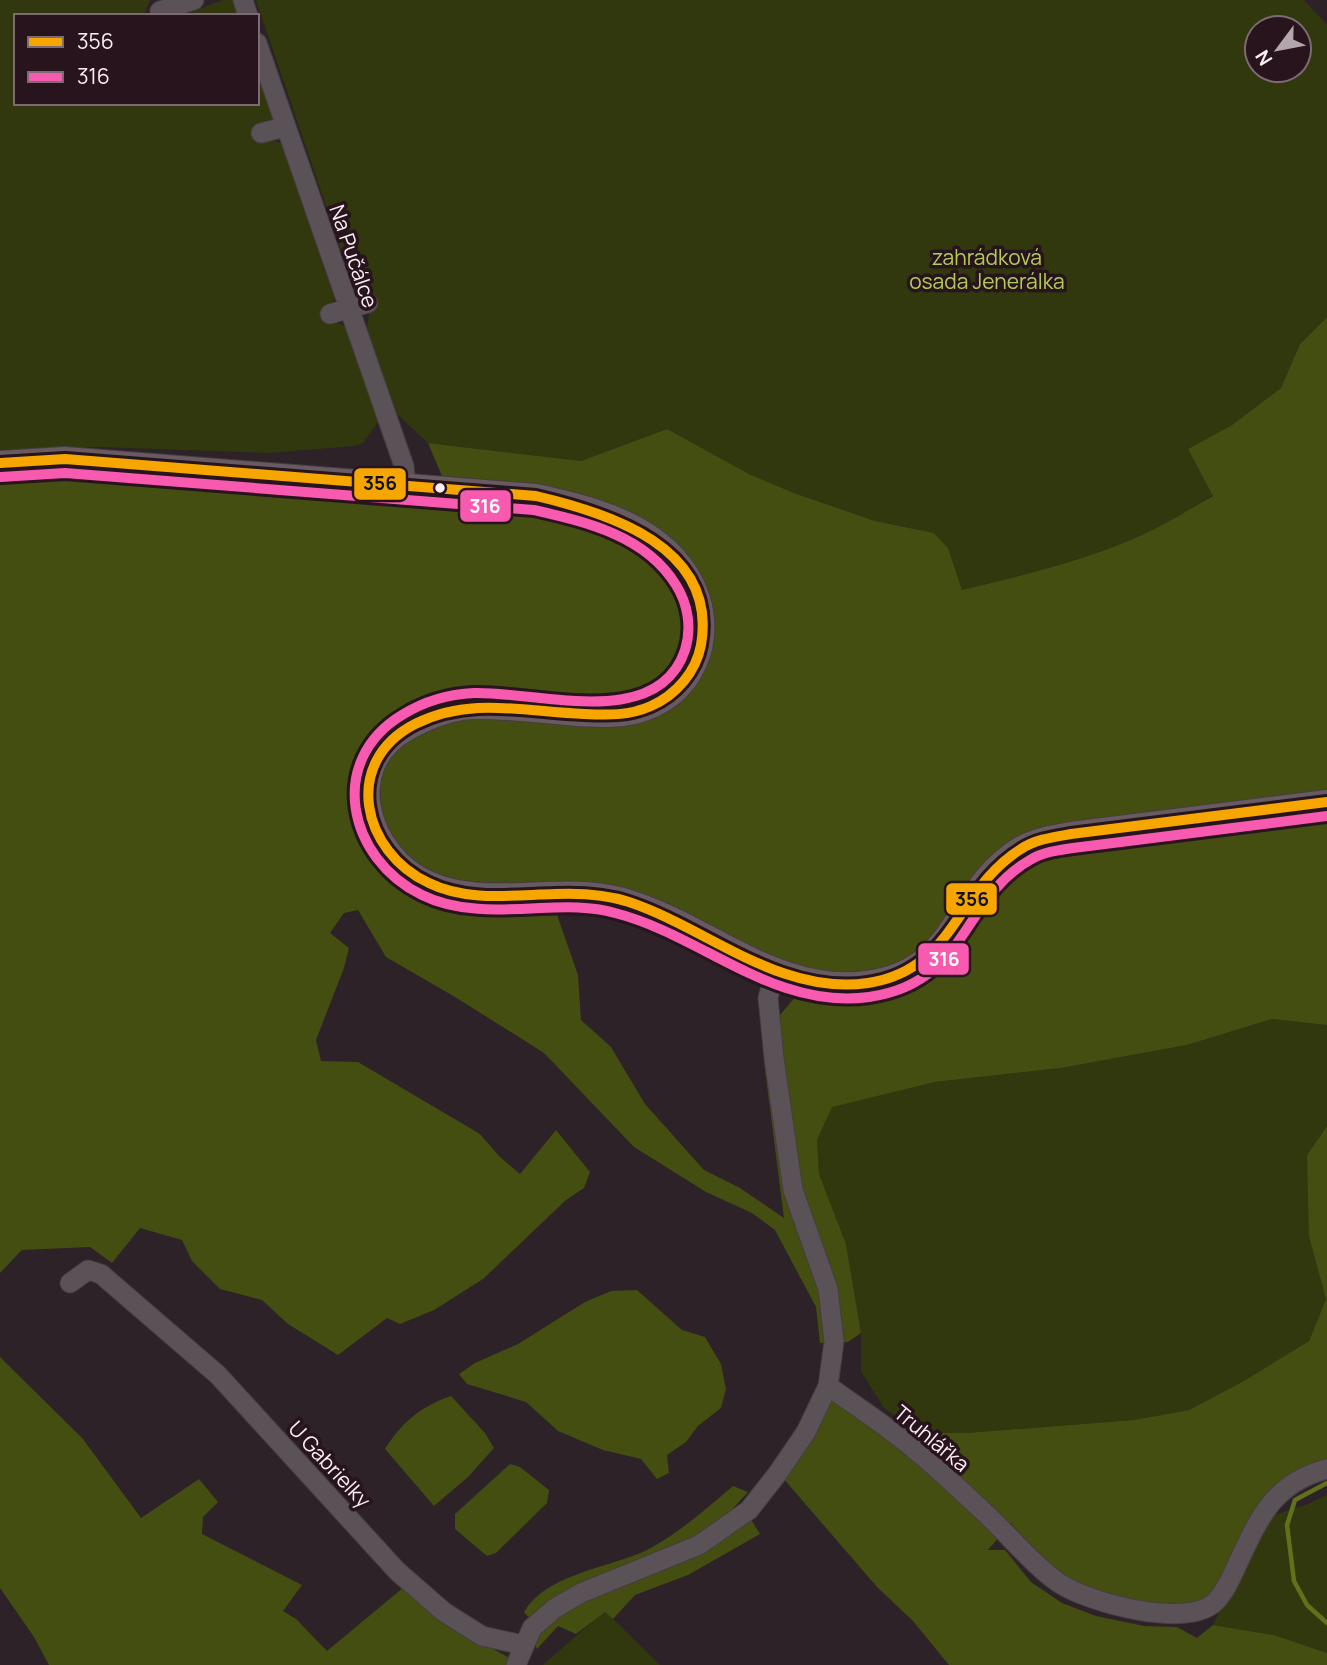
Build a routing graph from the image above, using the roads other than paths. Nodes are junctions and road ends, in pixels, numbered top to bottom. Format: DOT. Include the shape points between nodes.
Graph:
graph roads {
  1 [pos="194,0"];
  2 [pos="160,11"];
  3 [pos="259,49"];
  4 [pos="285,127"];
  5 [pos="261,133"];
  6 [pos="368,303"];
  7 [pos="339,312"];
  8 [pos="0,463"];
  9 [pos="407,485"];
  10 [pos="1327,802"];
  11 [pos="775,972"];
  12 [pos="70,1283"];
  13 [pos="828,1386"];
  14 [pos="1327,1469"];
  15 [pos="523,1645"];
  16 [pos="516,1665"];
  1 -- 2 [label="street"];
  3 -- 4 [label="street, Na Pučálce"];
  4 -- 5 [label="street"];
  4 -- 7 [label="street, Na Pučálce"];
  6 -- 7 [label="street"];
  7 -- 9 [label="street, Na Pučálce" via="404,467"];
  8 -- 9 [label="main road" via="65,459"];
  9 -- 11 [label="main road" via="536,496 607,515 635,528 677,559 697,595 702,622 699,649 688,677 672,694 643,709 606,716 469,707 396,734 374,761 367,800 371,820 393,858 427,883 448,890 483,895 581,893 628,901"];
  10 -- 11 [label="main road" via="1044,839 1001,863 976,890 941,945 910,971 841,985"];
  11 -- 13 [label="street" via="768,998 793,1190 828,1289 834,1342"];
  12 -- 15 [label="street, U Gabrielky" via="88,1270 101,1274 218,1375 397,1571 444,1612 482,1636"];
  13 -- 14 [label="street, Truhlářka" via="913,1448 1058,1583 1116,1607 1185,1615 1204,1611 1217,1601 1257,1523 1280,1491"];
  13 -- 15 [label="street" via="806,1432 749,1510 699,1545 555,1608 532,1628"];
  15 -- 16 [label="street"];
}
